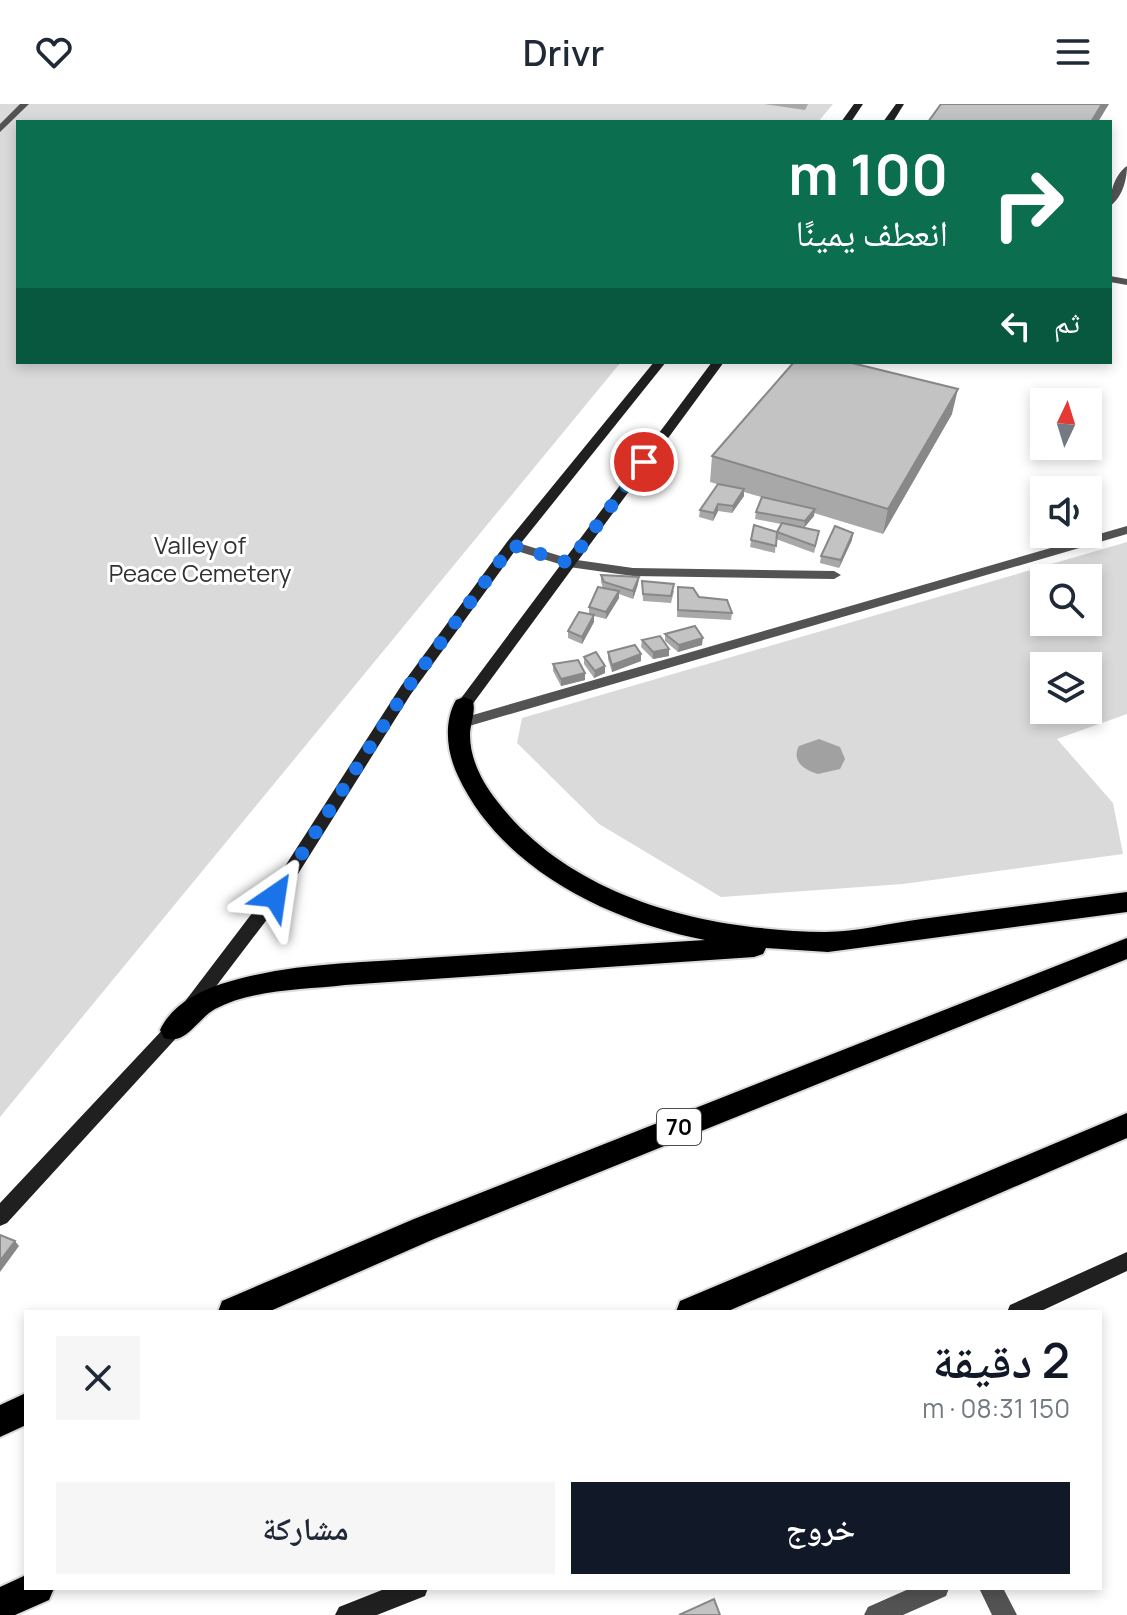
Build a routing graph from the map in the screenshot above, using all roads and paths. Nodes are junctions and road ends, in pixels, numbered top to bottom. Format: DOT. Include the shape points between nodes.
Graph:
graph roads {
  1 [pos="25,104"];
  2 [pos="0,129"];
  3 [pos="1127,169"];
  4 [pos="1112,199"];
  5 [pos="658,364"];
  6 [pos="717,364"];
  7 [pos="1127,530"];
  8 [pos="512,545"];
  9 [pos="569,563"];
  10 [pos="834,575"];
  11 [pos="462,715"];
  12 [pos="1127,902"];
  13 [pos="828,942"];
  14 [pos="1127,948"];
  15 [pos="173,1030"];
  16 [pos="1127,1125"];
  17 [pos="0,1217"];
  18 [pos="1127,1261"];
  19 [pos="238,1310"];
  20 [pos="696,1310"];
  21 [pos="1021,1310"];
  22 [pos="24,1410"];
  23 [pos="0,1421"];
  24 [pos="32,1590"];
  25 [pos="412,1590"];
  26 [pos="933,1590"];
  27 [pos="991,1590"];
  28 [pos="0,1604"];
  29 [pos="347,1615"];
  30 [pos="876,1615"];
  31 [pos="1005,1615"];
  1 -- 2 [label="street"];
  3 -- 4 [label="street"];
  5 -- 8 [label="main road"];
  6 -- 9 [label="main road"];
  7 -- 11 [label="street"];
  8 -- 9 [label="street"];
  8 -- 15 [label="main road" via="406,690 275,896"];
  9 -- 10 [label="street" via="633,572"];
  9 -- 11 [label="main road"];
  11 -- 13 [label="highway" via="462,760 489,809 531,849 591,891 683,925"];
  12 -- 13 [label="highway"];
  13 -- 15 [label="highway" via="332,975 217,997 191,1011"];
  14 -- 19 [label="highway, 70" via="424,1229"];
  15 -- 17 [label="main road"];
  16 -- 20 [label="highway"];
  18 -- 21 [label="main road"];
  22 -- 23 [label="highway"];
  24 -- 28 [label="highway"];
  25 -- 29 [label="main road"];
  26 -- 30 [label="street"];
  27 -- 31 [label="street"];
}
